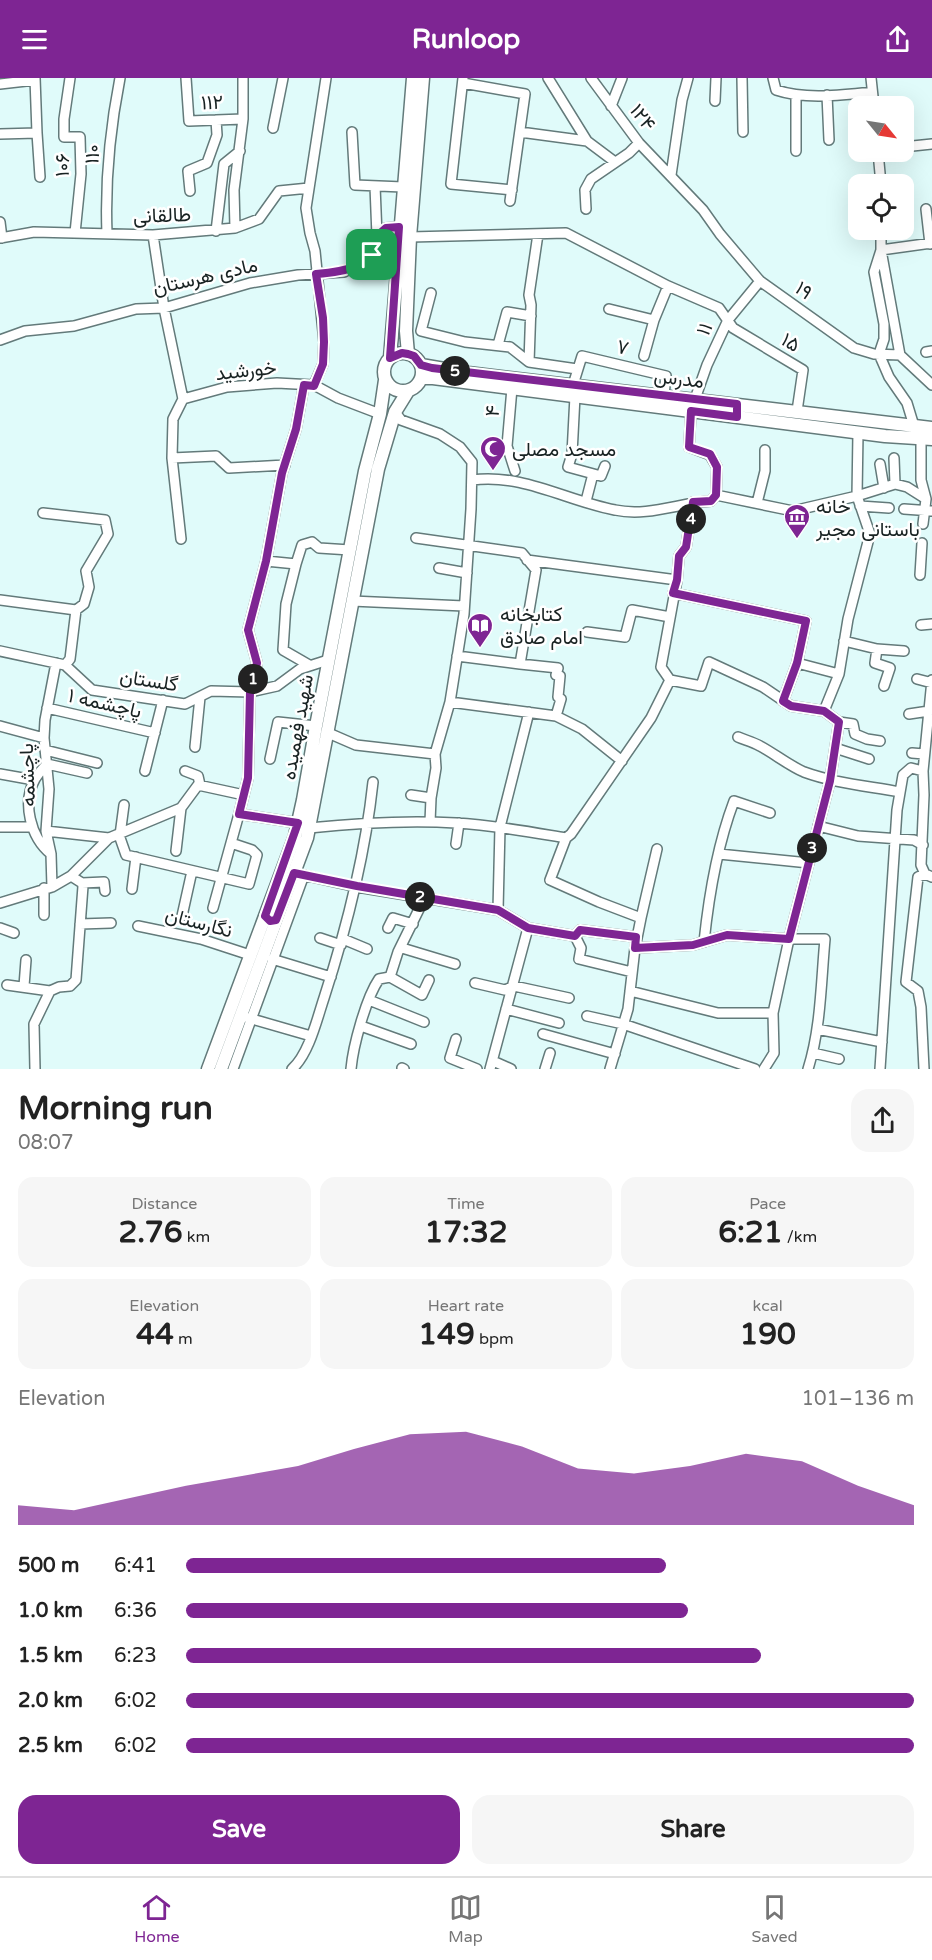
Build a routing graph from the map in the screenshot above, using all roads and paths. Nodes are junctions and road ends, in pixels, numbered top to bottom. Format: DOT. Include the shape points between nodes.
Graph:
graph roads {
  1 [pos="70,78"];
  2 [pos="120,78"];
  3 [pos="186,78"];
  4 [pos="243,78"];
  5 [pos="283,78"];
  6 [pos="326,78"];
  7 [pos="413,78"];
  8 [pos="423,78"];
  9 [pos="548,78"];
  10 [pos="591,78"];
  11 [pos="622,78"];
  12 [pos="688,78"];
  13 [pos="716,78"];
  14 [pos="742,78"];
  15 [pos="772,78"];
  16 [pos="871,78"];
  17 [pos="35,79"];
  18 [pos="463,80"];
  19 [pos="0,84"];
  20 [pos="872,92"];
  21 [pos="796,95"];
  22 [pos="827,95"];
  23 [pos="873,96"];
  24 [pos="715,100"];
  25 [pos="611,106"];
  26 [pos="243,119"];
  27 [pos="216,120"];
  28 [pos="273,128"];
  29 [pos="352,132"];
  30 [pos="520,132"];
  31 [pos="743,132"];
  32 [pos="37,133"];
  33 [pos="0,134"];
  34 [pos="829,140"];
  35 [pos="587,141"];
  36 [pos="639,143"];
  37 [pos="932,144"];
  38 [pos="914,146"];
  39 [pos="240,151"];
  40 [pos="796,151"];
  41 [pos="615,162"];
  42 [pos="671,175"];
  43 [pos="40,177"];
  44 [pos="375,186"];
  45 [pos="403,187"];
  46 [pos="309,188"];
  47 [pos="512,190"];
  48 [pos="190,191"];
  49 [pos="510,201"];
  50 [pos="586,209"];
  51 [pos="926,209"];
  52 [pos="0,222"];
  53 [pos="399,227"];
  54 [pos="235,228"];
  55 [pos="216,231"];
  56 [pos="75,233"];
  57 [pos="107,234"];
  58 [pos="538,234"];
  59 [pos="153,235"];
  60 [pos="377,236"];
  61 [pos="410,237"];
  62 [pos="1,238"];
  63 [pos="881,240"];
  64 [pos="931,244"];
  65 [pos="881,250"];
  66 [pos="316,274"];
  67 [pos="760,281"];
  68 [pos="668,285"];
  69 [pos="431,293"];
  70 [pos="164,308"];
  71 [pos="609,309"];
  72 [pos="531,316"];
  73 [pos="654,320"];
  74 [pos="728,320"];
  75 [pos="0,340"];
  76 [pos="498,345"];
  77 [pos="408,354"];
  78 [pos="879,354"];
  79 [pos="900,355"];
  80 [pos="644,356"];
  81 [pos="390,358"];
  82 [pos="529,362"];
  83 [pos="577,369"];
  84 [pos="421,372"];
  85 [pos="385,380"];
  86 [pos="309,385"];
  87 [pos="932,385"];
  88 [pos="513,388"];
  89 [pos="408,391"];
  90 [pos="574,391"];
  91 [pos="664,395"];
  92 [pos="183,399"];
  93 [pos="693,405"];
  94 [pos="737,411"];
  95 [pos="797,411"];
  96 [pos="395,412"];
  97 [pos="380,414"];
  98 [pos="914,426"];
  99 [pos="932,428"];
  100 [pos="858,433"];
  101 [pos="926,438"];
  102 [pos="765,450"];
  103 [pos="172,458"];
  104 [pos="894,458"];
  105 [pos="880,464"];
  106 [pos="285,465"];
  107 [pos="605,466"];
  108 [pos="515,471"];
  109 [pos="593,474"];
  110 [pos="932,477"];
  111 [pos="471,480"];
  112 [pos="921,480"];
  113 [pos="895,484"];
  114 [pos="884,488"];
  115 [pos="716,495"];
  116 [pos="366,497"];
  117 [pos="926,499"];
  118 [pos="586,501"];
  119 [pos="858,501"];
  120 [pos="693,502"];
  121 [pos="757,503"];
  122 [pos="889,508"];
  123 [pos="904,509"];
  124 [pos="928,511"];
  125 [pos="43,513"];
  126 [pos="363,514"];
  127 [pos="923,524"];
  128 [pos="416,538"];
  129 [pos="182,539"];
  130 [pos="922,543"];
  131 [pos="469,544"];
  132 [pos="350,550"];
  133 [pos="921,555"];
  134 [pos="932,556"];
  135 [pos="527,560"];
  136 [pos="266,561"];
  137 [pos="296,564"];
  138 [pos="439,568"];
  139 [pos="467,573"];
  140 [pos="920,575"];
  141 [pos="677,580"];
  142 [pos="673,593"];
  143 [pos="0,600"];
  144 [pos="352,601"];
  145 [pos="464,606"];
  146 [pos="76,610"];
  147 [pos="670,617"];
  148 [pos="932,624"];
  149 [pos="921,626"];
  150 [pos="587,632"];
  151 [pos="844,641"];
  152 [pos="877,649"];
  153 [pos="0,651"];
  154 [pos="904,651"];
  155 [pos="457,656"];
  156 [pos="328,660"];
  157 [pos="797,663"];
  158 [pos="60,664"];
  159 [pos="520,664"];
  160 [pos="309,665"];
  161 [pos="839,674"];
  162 [pos="917,679"];
  163 [pos="670,680"];
  164 [pos="932,681"];
  165 [pos="884,686"];
  166 [pos="250,692"];
  167 [pos="200,697"];
  168 [pos="163,700"];
  169 [pos="783,701"];
  170 [pos="450,702"];
  171 [pos="47,708"];
  172 [pos="824,711"];
  173 [pos="929,711"];
  174 [pos="529,712"];
  175 [pos="909,714"];
  176 [pos="556,716"];
  177 [pos="839,722"];
  178 [pos="0,726"];
  179 [pos="321,729"];
  180 [pos="155,733"];
  181 [pos="738,737"];
  182 [pos="44,738"];
  183 [pos="880,741"];
  184 [pos="195,747"];
  185 [pos="835,748"];
  186 [pos="45,750"];
  187 [pos="912,753"];
  188 [pos="435,754"];
  189 [pos="924,754"];
  190 [pos="270,759"];
  191 [pos="868,759"];
  192 [pos="622,761"];
  193 [pos="97,763"];
  194 [pos="47,764"];
  195 [pos="145,771"];
  196 [pos="185,771"];
  197 [pos="923,771"];
  198 [pos="87,773"];
  199 [pos="0,774"];
  200 [pos="34,780"];
  201 [pos="830,781"];
  202 [pos="373,782"];
  203 [pos="200,785"];
  204 [pos="900,792"];
  205 [pos="244,795"];
  206 [pos="411,795"];
  207 [pos="431,798"];
  208 [pos="124,805"];
  209 [pos="181,808"];
  210 [pos="770,813"];
  211 [pos="239,814"];
  212 [pos="369,822"];
  213 [pos="430,822"];
  214 [pos="459,823"];
  215 [pos="303,826"];
  216 [pos="818,826"];
  217 [pos="0,827"];
  218 [pos="32,827"];
  219 [pos="500,827"];
  220 [pos="46,831"];
  221 [pos="120,835"];
  222 [pos="109,838"];
  223 [pos="566,838"];
  224 [pos="894,839"];
  225 [pos="231,843"];
  226 [pos="456,844"];
  227 [pos="923,845"];
  228 [pos="657,849"];
  229 [pos="176,851"];
  230 [pos="51,854"];
  231 [pos="719,854"];
  232 [pos="136,857"];
  233 [pos="809,863"];
  234 [pos="192,871"];
  235 [pos="299,874"];
  236 [pos="929,875"];
  237 [pos="71,876"];
  238 [pos="222,878"];
  239 [pos="82,883"];
  240 [pos="357,886"];
  241 [pos="48,888"];
  242 [pos="132,889"];
  243 [pos="105,891"];
  244 [pos="425,897"];
  245 [pos="0,903"];
  246 [pos="213,908"];
  247 [pos="498,910"];
  248 [pos="44,915"];
  249 [pos="182,916"];
  250 [pos="270,918"];
  251 [pos="641,918"];
  252 [pos="111,923"];
  253 [pos="80,924"];
  254 [pos="413,924"];
  255 [pos="138,926"];
  256 [pos="0,928"];
  257 [pos="388,928"];
  258 [pos="528,928"];
  259 [pos="14,933"];
  260 [pos="264,935"];
  261 [pos="575,936"];
  262 [pos="636,937"];
  263 [pos="320,938"];
  264 [pos="789,939"];
  265 [pos="342,942"];
  266 [pos="704,942"];
  267 [pos="402,948"];
  268 [pos="635,948"];
  269 [pos="368,949"];
  270 [pos="250,955"];
  271 [pos="272,959"];
  272 [pos="26,960"];
  273 [pos="455,964"];
  274 [pos="632,972"];
  275 [pos="331,977"];
  276 [pos="390,977"];
  277 [pos="429,980"];
  278 [pos="475,983"];
  279 [pos="7,985"];
  280 [pos="24,986"];
  281 [pos="514,986"];
  282 [pos="50,991"];
  283 [pos="630,991"];
  284 [pos="569,998"];
  285 [pos="369,999"];
  286 [pos="506,1010"];
  287 [pos="773,1013"];
  288 [pos="587,1016"];
  289 [pos="245,1018"];
  290 [pos="424,1022"];
  291 [pos="559,1023"];
  292 [pos="623,1024"];
  293 [pos="361,1026"];
  294 [pos="817,1029"];
  295 [pos="543,1034"];
  296 [pos="312,1036"];
  297 [pos="456,1039"];
  298 [pos="882,1042"];
  299 [pos="411,1044"];
  300 [pos="928,1044"];
  301 [pos="550,1053"];
  302 [pos="813,1053"];
  303 [pos="615,1054"];
  304 [pos="839,1059"];
  305 [pos="491,1065"];
  306 [pos="35,1069"];
  307 [pos="208,1069"];
  308 [pos="221,1069"];
  309 [pos="232,1069"];
  310 [pos="292,1069"];
  311 [pos="351,1069"];
  312 [pos="477,1069"];
  313 [pos="511,1069"];
  314 [pos="545,1069"];
  315 [pos="610,1069"];
  316 [pos="755,1069"];
  317 [pos="764,1069"];
  318 [pos="808,1069"];
  319 [pos="880,1069"];
  320 [pos="924,1069"];
  1 -- 56 [label="street, ۱۰۶" via="64,137 80,137"];
  2 -- 57 [label="street, ۱۱۰" via="114,112"];
  3 -- 27 [label="street, ۱۱۲" via="189,121"];
  4 -- 26 [label="street"];
  5 -- 28 [label="street"];
  6 -- 46 [label="street"];
  7 -- 45 [label="main road"];
  8 -- 61 [label="main road"];
  9 -- 35 [label="street"];
  10 -- 25 [label="street, ۱۲۴"];
  11 -- 25 [label="street"];
  12 -- 42 [label="street"];
  13 -- 24 [label="street"];
  14 -- 31 [label="street"];
  15 -- 21 [label="street" via="776,90"];
  16 -- 20 [label="street"];
  17 -- 19 [label="street"];
  17 -- 32 [label="street"];
  18 -- 30 [label="street" via="525,94"];
  18 -- 47 [label="street" via="451,184"];
  20 -- 22 [label="street"];
  20 -- 23 [label="street"];
  21 -- 22 [label="street"];
  21 -- 40 [label="street"];
  22 -- 34 [label="street"];
  25 -- 36 [label="street, ۱۲۴"];
  26 -- 27 [label="street, ۱۱۲"];
  26 -- 39 [label="street"];
  27 -- 48 [label="street" via="217,135 207,163 188,171"];
  29 -- 44 [label="street" via="356,185"];
  30 -- 35 [label="street"];
  30 -- 47 [label="street"];
  32 -- 33 [label="street"];
  32 -- 43 [label="street"];
  35 -- 41 [label="street"];
  36 -- 41 [label="street"];
  36 -- 42 [label="street, ۱۲۴"];
  37 -- 38 [label="street"];
  39 -- 54 [label="street" via="234,190"];
  39 -- 55 [label="street" via="224,164"];
  41 -- 50 [label="street" via="588,185"];
  42 -- 67 [label="street, ۱۹"];
  44 -- 45 [label="street"];
  44 -- 60 [label="street"];
  45 -- 53 [label="main road"];
  46 -- 54 [label="street, طالقانی" via="279,191 259,219"];
  46 -- 66 [label="street" via="306,208"];
  47 -- 49 [label="street"];
  51 -- 64 [label="street"];
  52 -- 62 [label="street"];
  53 -- 60 [label="street" via="386,228"];
  53 -- 81 [label="main road"];
  54 -- 55 [label="street, طالقانی"];
  55 -- 59 [label="street, طالقانی"];
  56 -- 57 [label="street, طالقانی"];
  56 -- 62 [label="street, طالقانی" via="34,232"];
  57 -- 59 [label="street, طالقانی"];
  58 -- 61 [label="street"];
  58 -- 68 [label="street" via="566,233"];
  58 -- 72 [label="street" via="529,295"];
  59 -- 70 [label="street"];
  60 -- 66 [label="street, مادی هرستان" via="372,255 359,264 344,272"];
  61 -- 77 [label="main road"];
  63 -- 65 [label="street"];
  64 -- 65 [label="street"];
  65 -- 78 [label="street" via="874,272 884,324"];
  65 -- 79 [label="street"];
  66 -- 70 [label="street, مادی هرستان" via="250,283"];
  66 -- 86 [label="street" via="323,318 323,364"];
  67 -- 74 [label="street, ۱۱"];
  67 -- 78 [label="street, ۱۹" via="854,348"];
  68 -- 73 [label="street"];
  68 -- 74 [label="street" via="719,308"];
  69 -- 76 [label="street" via="421,331"];
  70 -- 75 [label="street, مادی هرستان" via="136,309 74,326 25,331"];
  70 -- 92 [label="street"];
  71 -- 73 [label="street"];
  72 -- 76 [label="street" via="507,312"];
  72 -- 82 [label="street"];
  73 -- 80 [label="street"];
  74 -- 93 [label="street, ۱۱"];
  74 -- 95 [label="street, ۱۵" via="734,328 803,370"];
  76 -- 82 [label="street" via="510,346"];
  77 -- 81 [label="main road"];
  77 -- 84 [label="main road" via="414,356"];
  78 -- 79 [label="street, ۱۹"];
  78 -- 98 [label="street" via="907,403"];
  79 -- 87 [label="street"];
  81 -- 85 [label="main road" via="384,368"];
  82 -- 83 [label="street"];
  83 -- 90 [label="street"];
  83 -- 91 [label="street, ۷" via="582,356 666,376"];
  84 -- 88 [label="main road, مدرس" via="434,378"];
  84 -- 89 [label="main road" via="418,384"];
  84 -- 90 [label="main road, مدرس" via="450,371"];
  85 -- 89 [label="main road" via="397,391"];
  85 -- 97 [label="main road, شهید فهمیده"];
  86 -- 92 [label="street, خورشید" via="227,387"];
  86 -- 97 [label="street, خورشید"];
  86 -- 106 [label="street"];
  88 -- 90 [label="main road, مدرس"];
  88 -- 108 [label="street, ۴" via="507,446"];
  89 -- 96 [label="main road, شهید فهمیده"];
  90 -- 91 [label="main road, مدرس"];
  90 -- 93 [label="main road, مدرس"];
  90 -- 109 [label="street" via="568,467"];
  91 -- 93 [label="main road, مدرس"];
  92 -- 103 [label="street" via="173,419"];
  93 -- 94 [label="main road, مدرس"];
  93 -- 115 [label="street, ۱۱" via="689,447 710,454 714,461"];
  94 -- 95 [label="main road, مدرس"];
  94 -- 100 [label="main road, مدرس"];
  95 -- 98 [label="main road, مدرس"];
  96 -- 111 [label="street" via="401,420 440,434 460,447 472,462"];
  96 -- 116 [label="main road, شهید فهمیده"];
  97 -- 116 [label="main road, شهید فهمیده"];
  98 -- 99 [label="main road, مدرس"];
  100 -- 101 [label="main road, مدرس"];
  100 -- 119 [label="street"];
  101 -- 112 [label="street"];
  102 -- 121 [label="street" via="765,471"];
  103 -- 106 [label="street" via="216,456 229,468"];
  103 -- 129 [label="street"];
  104 -- 113 [label="street"];
  105 -- 114 [label="street"];
  106 -- 136 [label="street"];
  107 -- 109 [label="street" via="601,477"];
  109 -- 118 [label="street"];
  110 -- 112 [label="street"];
  111 -- 118 [label="street" via="489,478 534,485"];
  111 -- 131 [label="street"];
  112 -- 117 [label="street"];
  113 -- 114 [label="street"];
  113 -- 117 [label="street"];
  114 -- 119 [label="street"];
  115 -- 120 [label="street" via="711,501"];
  115 -- 121 [label="street"];
  116 -- 126 [label="main road, شهید فهمیده"];
  117 -- 124 [label="street"];
  118 -- 120 [label="street" via="641,513"];
  119 -- 121 [label="street" via="793,511"];
  119 -- 122 [label="street"];
  119 -- 151 [label="street" via="870,534"];
  120 -- 141 [label="street"];
  123 -- 124 [label="street"];
  124 -- 127 [label="street"];
  125 -- 146 [label="street, پاچشمه" via="105,520 108,534 86,571 89,588 84,604"];
  126 -- 132 [label="main road, شهید فهمیده"];
  126 -- 144 [label="main road, شهید فهمیده"];
  128 -- 131 [label="street"];
  130 -- 133 [label="street"];
  131 -- 135 [label="street" via="522,553"];
  131 -- 139 [label="street"];
  132 -- 137 [label="street" via="319,548 312,542 302,545"];
  132 -- 156 [label="main road, شهید فهمیده"];
  133 -- 134 [label="street"];
  133 -- 140 [label="street"];
  135 -- 141 [label="street"];
  135 -- 159 [label="street" via="536,570"];
  136 -- 137 [label="street"];
  136 -- 166 [label="street" via="248,630 257,663"];
  137 -- 160 [label="street" via="286,604 283,650"];
  138 -- 139 [label="street"];
  139 -- 145 [label="street"];
  141 -- 142 [label="street"];
  142 -- 147 [label="street"];
  142 -- 157 [label="street" via="806,621"];
  143 -- 146 [label="street"];
  144 -- 145 [label="street"];
  144 -- 179 [label="main road, شهید فهمیده"];
  145 -- 155 [label="street"];
  146 -- 158 [label="street, پاچشمه" via="70,659"];
  147 -- 150 [label="street" via="632,610 625,637"];
  147 -- 163 [label="street" via="661,667"];
  148 -- 149 [label="street"];
  151 -- 152 [label="street"];
  151 -- 161 [label="street"];
  152 -- 154 [label="street"];
  152 -- 165 [label="street" via="875,663 891,668"];
  153 -- 158 [label="street"];
  155 -- 159 [label="street"];
  155 -- 170 [label="street"];
  156 -- 160 [label="street, گلستان"];
  156 -- 179 [label="main road, شهید فهمیده"];
  157 -- 161 [label="street"];
  157 -- 169 [label="street"];
  158 -- 168 [label="street, گلستان" via="92,690"];
  158 -- 171 [label="street, پاچشمه"];
  159 -- 176 [label="street" via="558,668 561,699"];
  160 -- 166 [label="street, گلستان" via="277,686"];
  161 -- 172 [label="street"];
  162 -- 164 [label="street"];
  163 -- 169 [label="street" via="701,686 709,662 764,687"];
  163 -- 192 [label="street" via="651,718"];
  164 -- 173 [label="street"];
  166 -- 167 [label="street, گلستان" via="211,692"];
  166 -- 205 [label="street" via="248,778"];
  167 -- 168 [label="street, گلستان" via="185,704"];
  167 -- 184 [label="street"];
  168 -- 180 [label="street"];
  169 -- 172 [label="street"];
  170 -- 174 [label="street"];
  170 -- 188 [label="street"];
  171 -- 180 [label="street, پاچشمه ۱"];
  171 -- 182 [label="street, پاچشمه"];
  172 -- 177 [label="street"];
  173 -- 175 [label="street"];
  173 -- 189 [label="street"];
  174 -- 176 [label="street"];
  174 -- 219 [label="street"];
  176 -- 192 [label="street" via="582,729"];
  177 -- 183 [label="street" via="853,724 855,734"];
  177 -- 185 [label="street"];
  178 -- 182 [label="street"];
  179 -- 188 [label="street" via="356,745"];
  179 -- 190 [label="street" via="281,720"];
  179 -- 215 [label="main road, شهید فهمیده"];
  180 -- 195 [label="street"];
  181 -- 201 [label="street" via="802,771"];
  182 -- 186 [label="street, پاچشمه"];
  185 -- 191 [label="street"];
  185 -- 201 [label="street"];
  186 -- 193 [label="street"];
  186 -- 194 [label="street, پاچشمه"];
  187 -- 189 [label="street"];
  188 -- 207 [label="street"];
  189 -- 197 [label="street"];
  192 -- 223 [label="street"];
  194 -- 198 [label="street"];
  194 -- 200 [label="street"];
  194 -- 220 [label="street, پاچشمه"];
  196 -- 203 [label="street" via="198,776"];
  197 -- 204 [label="street" via="911,768 903,775"];
  197 -- 227 [label="street"];
  199 -- 200 [label="street"];
  200 -- 218 [label="street" via="28,807"];
  201 -- 204 [label="street"];
  201 -- 216 [label="street"];
  202 -- 212 [label="street"];
  203 -- 205 [label="street"];
  203 -- 209 [label="street"];
  204 -- 224 [label="street"];
  205 -- 211 [label="street"];
  206 -- 207 [label="street"];
  207 -- 213 [label="street"];
  208 -- 221 [label="street"];
  209 -- 221 [label="street"];
  209 -- 229 [label="street"];
  210 -- 231 [label="street" via="734,801"];
  211 -- 215 [label="street"];
  211 -- 225 [label="street"];
  212 -- 213 [label="street"];
  212 -- 215 [label="street"];
  212 -- 240 [label="street"];
  213 -- 214 [label="street"];
  214 -- 219 [label="street"];
  214 -- 226 [label="street"];
  215 -- 235 [label="main road, شهید فهمیده"];
  215 -- 250 [label="main road, شهید فهمیده"];
  216 -- 224 [label="street" via="858,836"];
  216 -- 233 [label="street"];
  217 -- 218 [label="street"];
  218 -- 230 [label="street"];
  219 -- 223 [label="street"];
  219 -- 247 [label="street"];
  220 -- 222 [label="street"];
  220 -- 230 [label="street, پاچشمه"];
  221 -- 222 [label="street"];
  221 -- 232 [label="street" via="125,854"];
  222 -- 237 [label="street"];
  223 -- 251 [label="street" via="549,880"];
  224 -- 227 [label="street" via="914,840"];
  224 -- 298 [label="street"];
  225 -- 238 [label="street"];
  225 -- 238 [label="street" via="255,852 254,871 249,884"];
  227 -- 236 [label="street" via="921,865"];
  228 -- 251 [label="street"];
  230 -- 241 [label="street, پاچشمه"];
  231 -- 233 [label="street"];
  231 -- 266 [label="street"];
  232 -- 234 [label="street"];
  232 -- 242 [label="street"];
  233 -- 264 [label="street"];
  234 -- 238 [label="street"];
  234 -- 249 [label="street"];
  235 -- 240 [label="street"];
  235 -- 250 [label="main road, شهید فهمیده"];
  235 -- 271 [label="street"];
  236 -- 300 [label="street" via="918,877 906,982 918,991"];
  237 -- 239 [label="street"];
  237 -- 241 [label="street"];
  238 -- 246 [label="street"];
  239 -- 243 [label="street" via="104,882"];
  239 -- 253 [label="street"];
  240 -- 244 [label="street"];
  240 -- 265 [label="street"];
  241 -- 245 [label="street"];
  241 -- 248 [label="street, پاچشمه"];
  244 -- 247 [label="street"];
  244 -- 254 [label="street"];
  247 -- 258 [label="street"];
  250 -- 260 [label="main road, شهید فهمیده"];
  251 -- 262 [label="street"];
  252 -- 253 [label="street"];
  253 -- 282 [label="street" via="74,984"];
  254 -- 257 [label="street" via="393,918"];
  254 -- 267 [label="street"];
  255 -- 270 [label="street, نگارستان" via="201,939"];
  256 -- 259 [label="street"];
  258 -- 261 [label="street"];
  258 -- 281 [label="street"];
  260 -- 270 [label="main road, شهید فهمیده"];
  260 -- 289 [label="main road, شهید فهمیده"];
  261 -- 262 [label="street" via="580,930"];
  261 -- 274 [label="street" via="581,948 579,959"];
  262 -- 268 [label="street"];
  263 -- 265 [label="street"];
  264 -- 266 [label="street" via="727,935"];
  264 -- 287 [label="street"];
  264 -- 294 [label="street" via="825,939"];
  265 -- 269 [label="street"];
  265 -- 275 [label="street"];
  266 -- 268 [label="street"];
  267 -- 273 [label="street"];
  267 -- 276 [label="street"];
  268 -- 274 [label="street"];
  270 -- 307 [label="main road, شهید فهمیده"];
  271 -- 275 [label="street"];
  271 -- 289 [label="street"];
  272 -- 280 [label="street"];
  274 -- 283 [label="street"];
  275 -- 296 [label="street"];
  276 -- 277 [label="street" via="422,995"];
  276 -- 285 [label="street" via="379,979"];
  278 -- 281 [label="street" via="505,990"];
  279 -- 280 [label="street"];
  280 -- 282 [label="street"];
  281 -- 284 [label="street"];
  281 -- 286 [label="street"];
  282 -- 306 [label="street" via="34,1024"];
  283 -- 287 [label="street" via="718,1013"];
  283 -- 292 [label="street"];
  285 -- 290 [label="street"];
  285 -- 293 [label="street"];
  286 -- 291 [label="street"];
  286 -- 305 [label="street"];
  287 -- 317 [label="street" via="774,1053"];
  288 -- 292 [label="street"];
  289 -- 296 [label="street"];
  289 -- 308 [label="main road, شهید فهمیده"];
  289 -- 309 [label="street"];
  292 -- 303 [label="street"];
  292 -- 316 [label="street"];
  293 -- 299 [label="street"];
  293 -- 311 [label="street"];
  294 -- 298 [label="street"];
  294 -- 302 [label="street"];
  295 -- 303 [label="street"];
  296 -- 310 [label="street"];
  297 -- 312 [label="street" via="450,1058"];
  298 -- 319 [label="street"];
  300 -- 320 [label="street"];
  301 -- 314 [label="street"];
  302 -- 304 [label="street"];
  302 -- 318 [label="street"];
  303 -- 315 [label="street"];
  305 -- 313 [label="street"];
}
